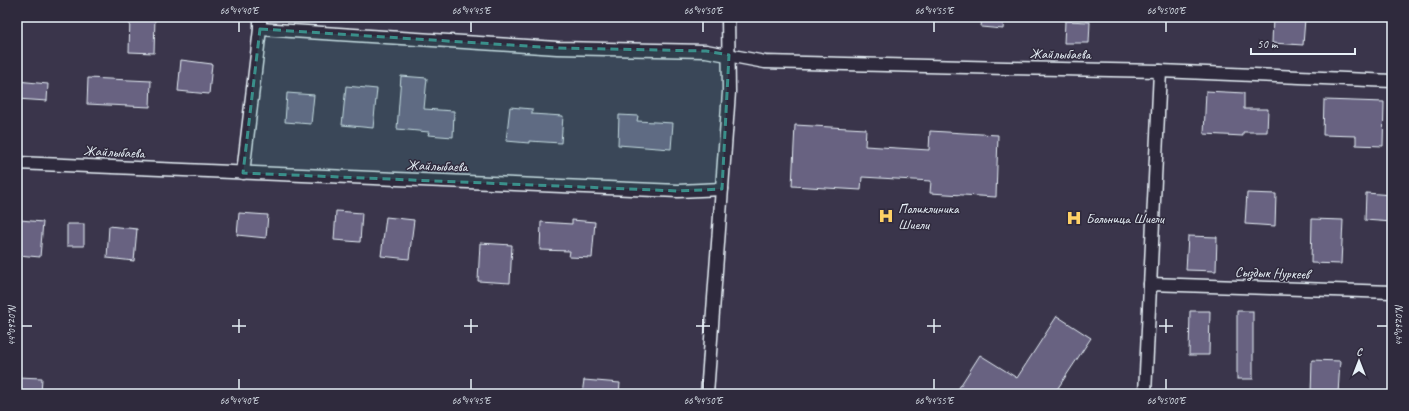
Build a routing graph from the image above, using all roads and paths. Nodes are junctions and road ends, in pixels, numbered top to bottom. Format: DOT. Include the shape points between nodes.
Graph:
graph roads {
  1 [pos="260,17"];
  2 [pos="728,17"];
  3 [pos="260,29"];
  4 [pos="729,55"];
  5 [pos="1160,71"];
  6 [pos="1392,81"];
  7 [pos="17,163"];
  8 [pos="243,173"];
  9 [pos="722,189"];
  10 [pos="1150,284"];
  11 [pos="1392,292"];
  12 [pos="707,394"];
  13 [pos="1145,394"];
  1 -- 3 [label="street"];
  2 -- 4 [label="street"];
  3 -- 4 [label="street, Жайлыбаева" via="557,48 706,51"];
  3 -- 8 [label="street"];
  4 -- 5 [label="street, Жайлыбаева" via="765,62"];
  4 -- 9 [label="street"];
  5 -- 6 [label="street, Жайлыбаева"];
  5 -- 10 [label="street"];
  7 -- 8 [label="street, Жайлыбаева"];
  8 -- 9 [label="street, Жайлыбаева" via="678,191"];
  9 -- 12 [label="street"];
  10 -- 11 [label="street, Сыздык Нуркеев"];
  10 -- 13 [label="street"];
}
